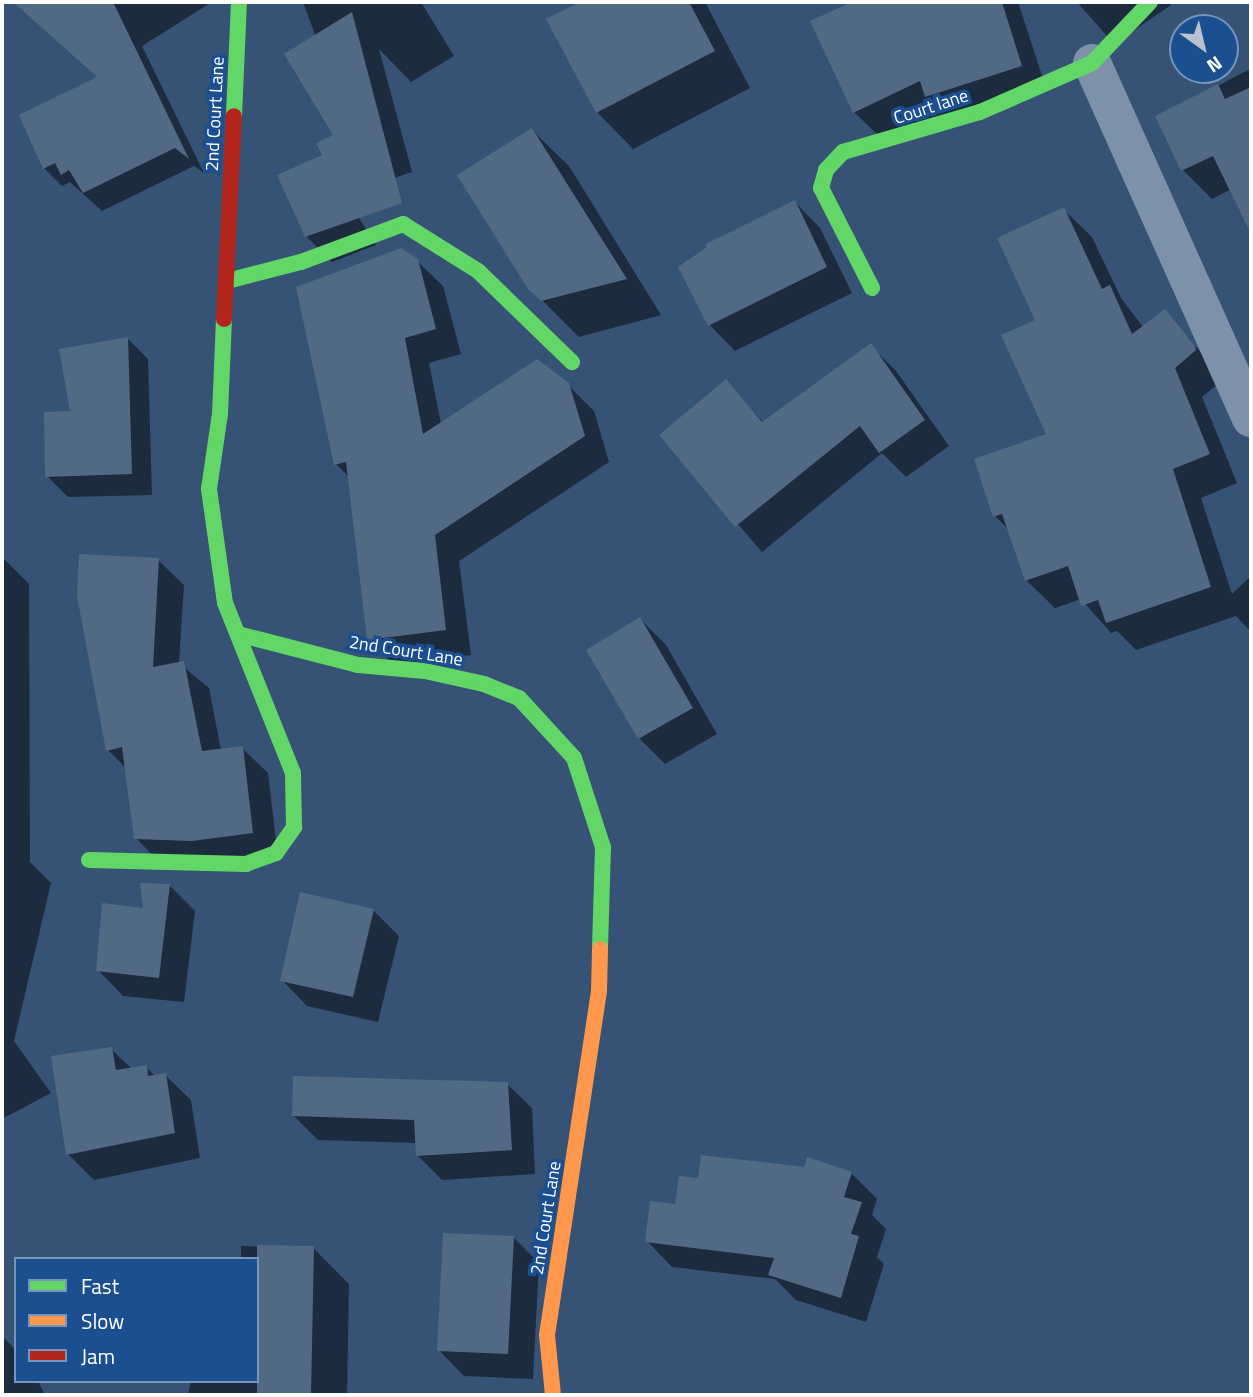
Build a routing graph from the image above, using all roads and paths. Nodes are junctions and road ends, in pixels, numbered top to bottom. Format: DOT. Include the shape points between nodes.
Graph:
graph roads {
  1 [pos="239,2"];
  2 [pos="1150,2"];
  3 [pos="1091,64"];
  4 [pos="227,281"];
  5 [pos="872,288"];
  6 [pos="572,362"];
  7 [pos="1251,418"];
  8 [pos="238,634"];
  9 [pos="89,860"];
  10 [pos="553,1395"];
  1 -- 4 [label="street, 2nd Court Lane"];
  2 -- 3 [label="street, Court lane"];
  3 -- 5 [label="street, Court lane" via="980,112 843,152 826,170 821,188"];
  3 -- 7 [label="street"];
  4 -- 6 [label="street" via="300,262 403,224 426,234 478,271"];
  4 -- 8 [label="street, 2nd Court Lane" via="220,414 209,489 225,603"];
  8 -- 9 [label="street" via="293,773 294,827 276,853 246,864"];
  8 -- 10 [label="street, 2nd Court Lane" via="358,665 425,671 484,684 520,698 575,758 603,847 599,991 547,1335"];
}
